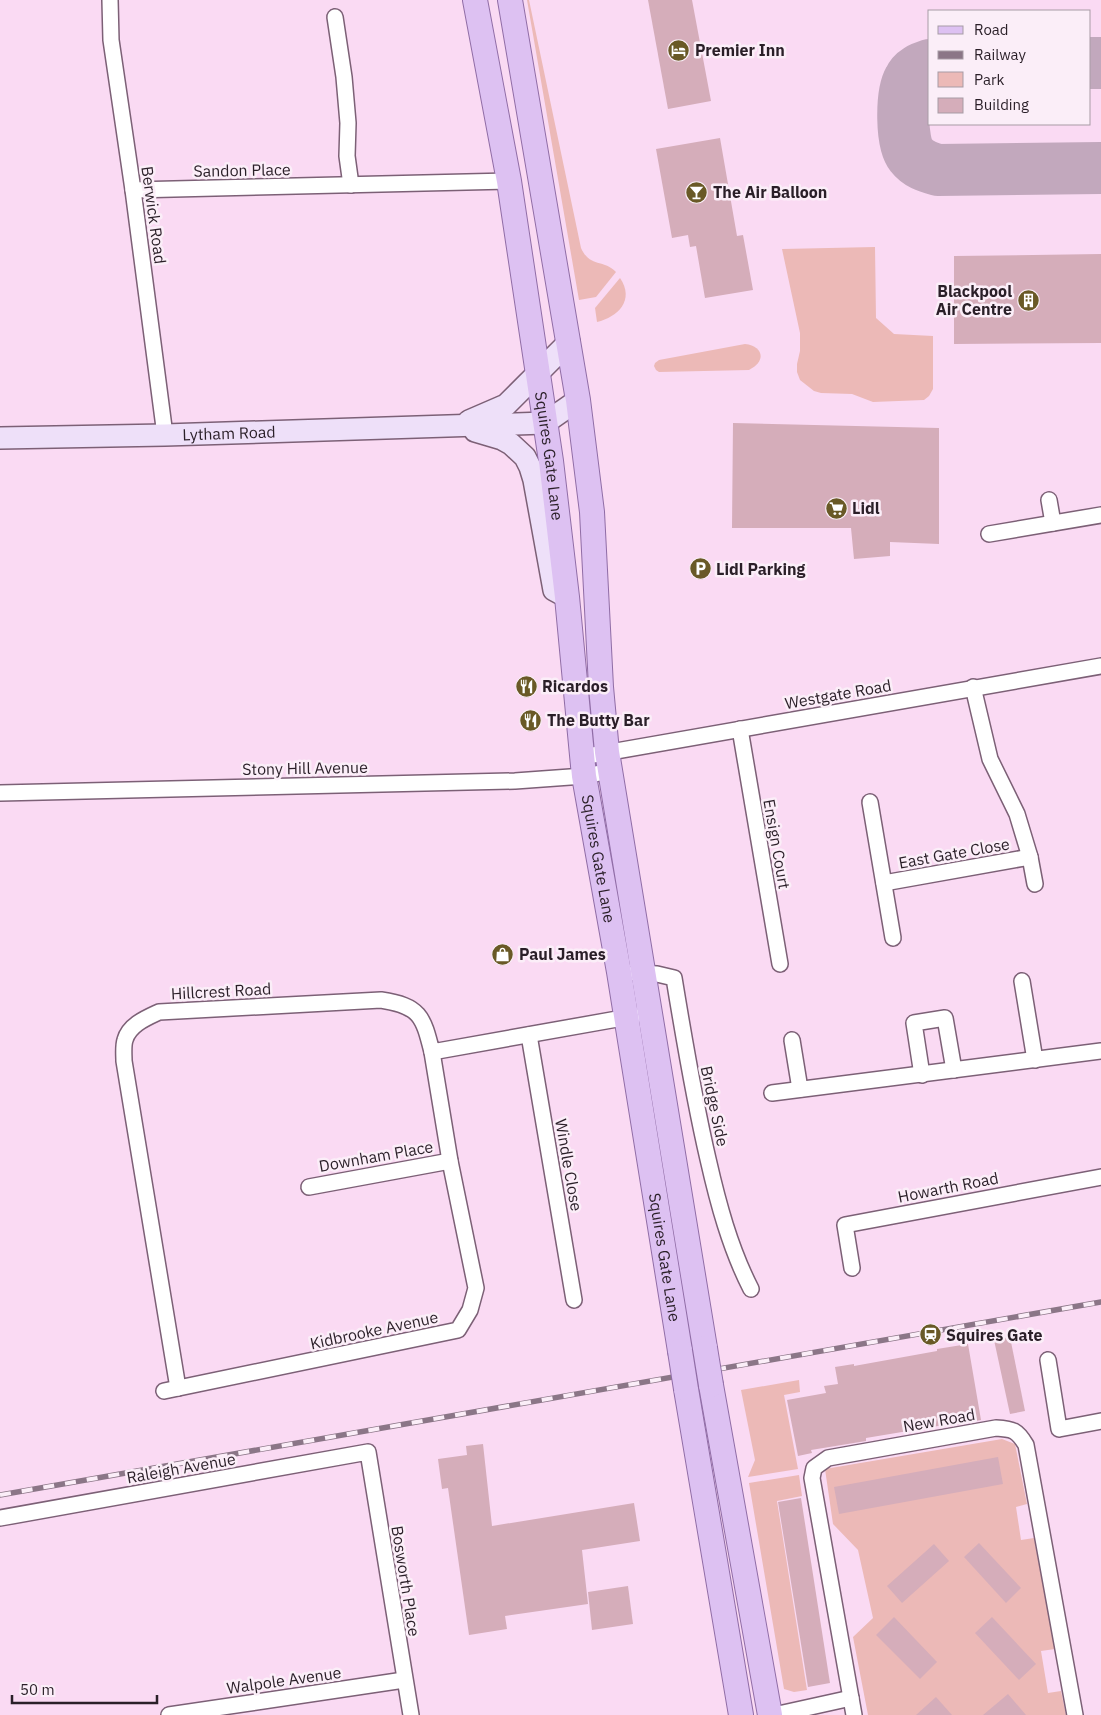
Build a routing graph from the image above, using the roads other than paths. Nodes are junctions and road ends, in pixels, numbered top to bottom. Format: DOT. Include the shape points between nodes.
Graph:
graph roads {
  1 [pos="110,0"];
  2 [pos="475,0"];
  3 [pos="510,0"];
  4 [pos="335,17"];
  5 [pos="509,181"];
  6 [pos="350,185"];
  7 [pos="133,190"];
  8 [pos="569,342"];
  9 [pos="538,371"];
  10 [pos="578,400"];
  11 [pos="545,423"];
  12 [pos="458,426"];
  13 [pos="165,435"];
  14 [pos="0,438"];
  15 [pos="1049,500"];
  16 [pos="1101,515"];
  17 [pos="1053,523"];
  18 [pos="990,534"];
  19 [pos="567,597"];
  20 [pos="1101,666"];
  21 [pos="973,688"];
  22 [pos="740,729"];
  23 [pos="609,761"];
  24 [pos="583,766"];
  25 [pos="0,793"];
  26 [pos="870,802"];
  27 [pos="1030,857"];
  28 [pos="884,883"];
  29 [pos="1035,884"];
  30 [pos="893,938"];
  31 [pos="780,964"];
  32 [pos="619,972"];
  33 [pos="644,973"];
  34 [pos="1022,982"];
  35 [pos="651,1013"];
  36 [pos="626,1018"];
  37 [pos="529,1035"];
  38 [pos="792,1040"];
  39 [pos="1101,1051"];
  40 [pos="432,1052"];
  41 [pos="1035,1060"];
  42 [pos="954,1070"];
  43 [pos="922,1075"];
  44 [pos="800,1089"];
  45 [pos="772,1093"];
  46 [pos="450,1161"];
  47 [pos="1101,1178"];
  48 [pos="309,1187"];
  49 [pos="852,1268"];
  50 [pos="751,1289"];
  51 [pos="574,1300"];
  52 [pos="1048,1360"];
  53 [pos="171,1390"];
  54 [pos="1101,1420"];
  55 [pos="368,1452"];
  56 [pos="0,1518"];
  57 [pos="404,1680"];
  58 [pos="851,1698"];
  59 [pos="169,1715"];
  60 [pos="411,1715"];
  61 [pos="742,1715"];
  62 [pos="770,1715"];
  63 [pos="774,1715"];
  64 [pos="854,1715"];
  65 [pos="1075,1715"];
  1 -- 7 [label="street, Berwick Road" via="111,40"];
  2 -- 5 [label="main road, Squires Gate Lane"];
  3 -- 8 [label="main road, Squires Gate Lane"];
  4 -- 6 [label="street" via="344,77"];
  5 -- 6 [label="street, Sandon Place"];
  5 -- 9 [label="main road, Squires Gate Lane"];
  6 -- 7 [label="street, Sandon Place"];
  7 -- 13 [label="street, Berwick Road"];
  8 -- 9 [label="main road, Lytham Road"];
  8 -- 10 [label="main road, Squires Gate Lane"];
  9 -- 11 [label="main road, Squires Gate Lane"];
  9 -- 12 [label="main road, Lytham Road" via="506,405"];
  10 -- 11 [label="main road"];
  10 -- 23 [label="main road, Squires Gate Lane" via="592,512 601,688"];
  11 -- 12 [label="main road, Lytham Road"];
  11 -- 19 [label="main road, Squires Gate Lane"];
  12 -- 13 [label="main road, Lytham Road"];
  12 -- 19 [label="main road" via="502,439 525,457 534,480 554,590"];
  13 -- 14 [label="main road, Lytham Road"];
  15 -- 17 [label="street"];
  16 -- 17 [label="street"];
  17 -- 18 [label="street"];
  19 -- 24 [label="main road, Squires Gate Lane"];
  20 -- 21 [label="street, Westgate Road"];
  21 -- 22 [label="street, Westgate Road"];
  21 -- 27 [label="street, East Gate Close" via="990,759 1017,814"];
  22 -- 23 [label="street, Westgate Road"];
  22 -- 31 [label="street, Ensign Court"];
  23 -- 24 [label="street, Stony Hill Avenue"];
  23 -- 33 [label="main road, Squires Gate Lane"];
  24 -- 25 [label="street, Stony Hill Avenue" via="515,781"];
  24 -- 32 [label="main road, Squires Gate Lane"];
  26 -- 28 [label="street, East Gate Close"];
  27 -- 28 [label="street, East Gate Close"];
  27 -- 29 [label="street, East Gate Close"];
  28 -- 30 [label="street, East Gate Close"];
  32 -- 33 [label="street, Bridge Side"];
  32 -- 36 [label="main road, Squires Gate Lane"];
  33 -- 35 [label="main road, Squires Gate Lane"];
  33 -- 50 [label="street, Bridge Side" via="674,978 694,1100 716,1194 738,1264"];
  34 -- 41 [label="street"];
  35 -- 36 [label="street"];
  35 -- 62 [label="main road, Squires Gate Lane, bridge" via="705,1348"];
  36 -- 37 [label="street"];
  36 -- 61 [label="main road, Squires Gate Lane, bridge"];
  37 -- 40 [label="street"];
  37 -- 51 [label="street, Windle Close"];
  38 -- 44 [label="street"];
  39 -- 41 [label="street"];
  40 -- 46 [label="street, Kidbrooke Avenue"];
  40 -- 53 [label="street, Hillcrest Road" via="425,1024 418,1015 406,1005 381,1000 159,1012 144,1018 131,1030 124,1040 124,1061"];
  41 -- 42 [label="street"];
  42 -- 43 [label="street"];
  42 -- 43 [label="street" via="945,1018 914,1024"];
  43 -- 44 [label="street"];
  44 -- 45 [label="street"];
  46 -- 48 [label="street, Downham Place"];
  46 -- 53 [label="street, Kidbrooke Avenue" via="476,1288 470,1310 458,1330"];
  47 -- 49 [label="street, Howarth Road" via="845,1225"];
  52 -- 54 [label="street" via="1059,1429"];
  55 -- 56 [label="street, Raleigh Avenue"];
  55 -- 57 [label="street, Bosworth Place"];
  57 -- 59 [label="street, Walpole Avenue"];
  57 -- 60 [label="street, Bosworth Place"];
  58 -- 63 [label="street"];
  58 -- 64 [label="street, New Road"];
  58 -- 65 [label="street, New Road" via="812,1478 814,1468 828,1458 996,1428 1013,1429 1026,1445"];
}
